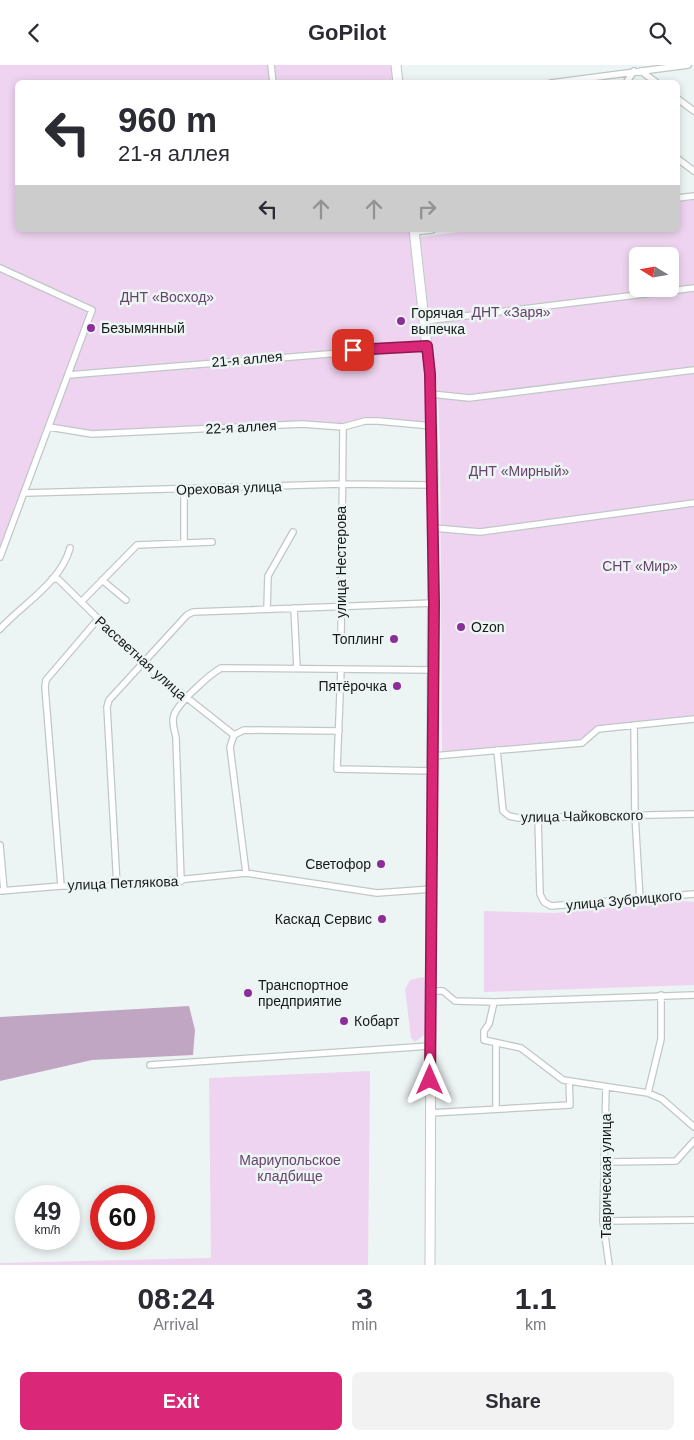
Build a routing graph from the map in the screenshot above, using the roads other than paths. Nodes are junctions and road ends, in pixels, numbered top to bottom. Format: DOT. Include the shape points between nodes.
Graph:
graph roads {
  1 [pos="271,65"];
  2 [pos="396,65"];
  3 [pos="688,65"];
  4 [pos="634,71"];
  5 [pos="641,71"];
  6 [pos="273,80"];
  7 [pos="398,80"];
  8 [pos="584,80"];
  9 [pos="628,80"];
  10 [pos="653,80"];
  11 [pos="680,100"];
  12 [pos="694,111"];
  13 [pos="680,160"];
  14 [pos="694,171"];
  15 [pos="694,196"];
  16 [pos="680,198"];
  17 [pos="414,232"];
  18 [pos="0,268"];
  19 [pos="694,288"];
  20 [pos="424,321"];
  21 [pos="427,346"];
  22 [pos="694,369"];
  23 [pos="68,375"];
  24 [pos="431,394"];
  25 [pos="432,426"];
  26 [pos="49,427"];
  27 [pos="342,427"];
  28 [pos="341,484"];
  29 [pos="433,485"];
  30 [pos="184,490"];
  31 [pos="25,493"];
  32 [pos="694,503"];
  33 [pos="434,528"];
  34 [pos="293,533"];
  35 [pos="212,542"];
  36 [pos="184,543"];
  37 [pos="70,548"];
  38 [pos="0,557"];
  39 [pos="52,579"];
  40 [pos="102,580"];
  41 [pos="126,600"];
  42 [pos="81,602"];
  43 [pos="434,603"];
  44 [pos="341,606"];
  45 [pos="294,608"];
  46 [pos="267,609"];
  47 [pos="98,619"];
  48 [pos="0,629"];
  49 [pos="341,640"];
  50 [pos="143,663"];
  51 [pos="297,668"];
  52 [pos="341,669"];
  53 [pos="434,670"];
  54 [pos="186,699"];
  55 [pos="694,719"];
  56 [pos="634,725"];
  57 [pos="339,731"];
  58 [pos="234,735"];
  59 [pos="497,750"];
  60 [pos="433,756"];
  61 [pos="433,771"];
  62 [pos="694,814"];
  63 [pos="635,815"];
  64 [pos="538,817"];
  65 [pos="0,845"];
  66 [pos="246,873"];
  67 [pos="181,881"];
  68 [pos="61,886"];
  69 [pos="117,886"];
  70 [pos="432,889"];
  71 [pos="2,891"];
  72 [pos="694,894"];
  73 [pos="640,900"];
  74 [pos="431,991"];
  75 [pos="661,995"];
  76 [pos="694,995"];
  77 [pos="494,1002"];
  78 [pos="496,1044"];
  79 [pos="430,1046"];
  80 [pos="150,1065"];
  81 [pos="569,1081"];
  82 [pos="606,1087"];
  83 [pos="648,1093"];
  84 [pos="496,1108"];
  85 [pos="430,1113"];
  86 [pos="694,1127"];
  87 [pos="694,1141"];
  88 [pos="606,1162"];
  89 [pos="694,1220"];
  90 [pos="603,1221"];
  91 [pos="430,1265"];
  92 [pos="609,1265"];
  1 -- 6 [label="street"];
  2 -- 7 [label="main road"];
  3 -- 5 [label="street"];
  4 -- 5 [label="street"];
  4 -- 8 [label="street"];
  4 -- 9 [label="street"];
  5 -- 10 [label="street"];
  11 -- 12 [label="street"];
  13 -- 14 [label="street"];
  15 -- 16 [label="street"];
  17 -- 20 [label="main road"];
  18 -- 23 [label="street" via="92,310"];
  19 -- 20 [label="street"];
  20 -- 21 [label="main road"];
  21 -- 23 [label="street, 21-я аллея"];
  21 -- 24 [label="main road"];
  22 -- 24 [label="street" via="469,398"];
  23 -- 26 [label="street"];
  24 -- 25 [label="main road"];
  25 -- 27 [label="street, 22-я аллея" via="365,421"];
  25 -- 29 [label="main road"];
  26 -- 27 [label="street, 22-я аллея" via="92,435 302,424"];
  26 -- 31 [label="street"];
  27 -- 28 [label="street, улица Нестерова"];
  28 -- 29 [label="street, Ореховая улица"];
  28 -- 30 [label="street, Ореховая улица"];
  28 -- 44 [label="street, улица Нестерова"];
  29 -- 33 [label="main road"];
  30 -- 31 [label="street, Ореховая улица"];
  30 -- 36 [label="street"];
  31 -- 38 [label="street"];
  32 -- 33 [label="street" via="480,532"];
  33 -- 43 [label="main road"];
  34 -- 46 [label="street" via="268,577"];
  35 -- 36 [label="street"];
  36 -- 40 [label="street" via="137,545"];
  37 -- 39 [label="street" via="67,561"];
  39 -- 42 [label="street, Рассветная улица" via="58,579"];
  39 -- 48 [label="street"];
  40 -- 41 [label="street"];
  40 -- 42 [label="street"];
  42 -- 47 [label="street, Рассветная улица"];
  43 -- 44 [label="street"];
  43 -- 53 [label="main road"];
  44 -- 45 [label="street"];
  44 -- 49 [label="street, улица Нестерова"];
  45 -- 46 [label="street"];
  45 -- 51 [label="street"];
  46 -- 50 [label="street" via="193,612"];
  47 -- 50 [label="street, Рассветная улица"];
  47 -- 68 [label="street" via="46,680 45,687"];
  50 -- 54 [label="street, Рассветная улица"];
  50 -- 69 [label="street" via="109,700 107,707"];
  51 -- 52 [label="street"];
  51 -- 54 [label="street" via="221,668"];
  52 -- 53 [label="street"];
  52 -- 57 [label="street"];
  53 -- 60 [label="main road"];
  54 -- 58 [label="street, Рассветная улица"];
  54 -- 67 [label="street" via="174,715 173,724"];
  55 -- 56 [label="street"];
  56 -- 59 [label="street" via="598,729 582,743"];
  56 -- 63 [label="street"];
  57 -- 58 [label="street" via="244,730"];
  57 -- 61 [label="street" via="337,769"];
  58 -- 66 [label="street" via="230,747"];
  59 -- 60 [label="street"];
  59 -- 64 [label="street, улица Чайковского" via="503,811 514,817"];
  60 -- 61 [label="main road"];
  61 -- 70 [label="main road"];
  62 -- 63 [label="street, улица Чайковского"];
  63 -- 64 [label="street, улица Чайковского"];
  63 -- 73 [label="street"];
  64 -- 73 [label="street, улица Зубрицкого" via="540,894 544,902 555,906"];
  65 -- 71 [label="street"];
  66 -- 67 [label="street, улица Петлякова"];
  66 -- 70 [label="street, улица Петлякова" via="377,893"];
  67 -- 69 [label="street, улица Петлякова"];
  68 -- 69 [label="street, улица Петлякова"];
  68 -- 71 [label="street, улица Петлякова"];
  70 -- 74 [label="main road"];
  72 -- 73 [label="street, улица Зубрицкого"];
  74 -- 77 [label="street" via="443,991 455,1001"];
  74 -- 79 [label="main road"];
  75 -- 76 [label="street"];
  75 -- 77 [label="street"];
  75 -- 83 [label="street" via="661,1039"];
  77 -- 78 [label="street" via="484,1040"];
  78 -- 81 [label="street" via="521,1048 563,1080"];
  78 -- 84 [label="street"];
  79 -- 80 [label="street"];
  79 -- 85 [label="main road"];
  81 -- 82 [label="street"];
  81 -- 84 [label="street" via="570,1105"];
  82 -- 83 [label="street"];
  82 -- 88 [label="street, Таврическая улица"];
  83 -- 86 [label="street" via="662,1099"];
  84 -- 85 [label="street"];
  85 -- 91 [label="main road"];
  87 -- 88 [label="street" via="676,1161"];
  88 -- 90 [label="street, Таврическая улица"];
  89 -- 90 [label="street"];
  90 -- 92 [label="street, Таврическая улица"];
}
